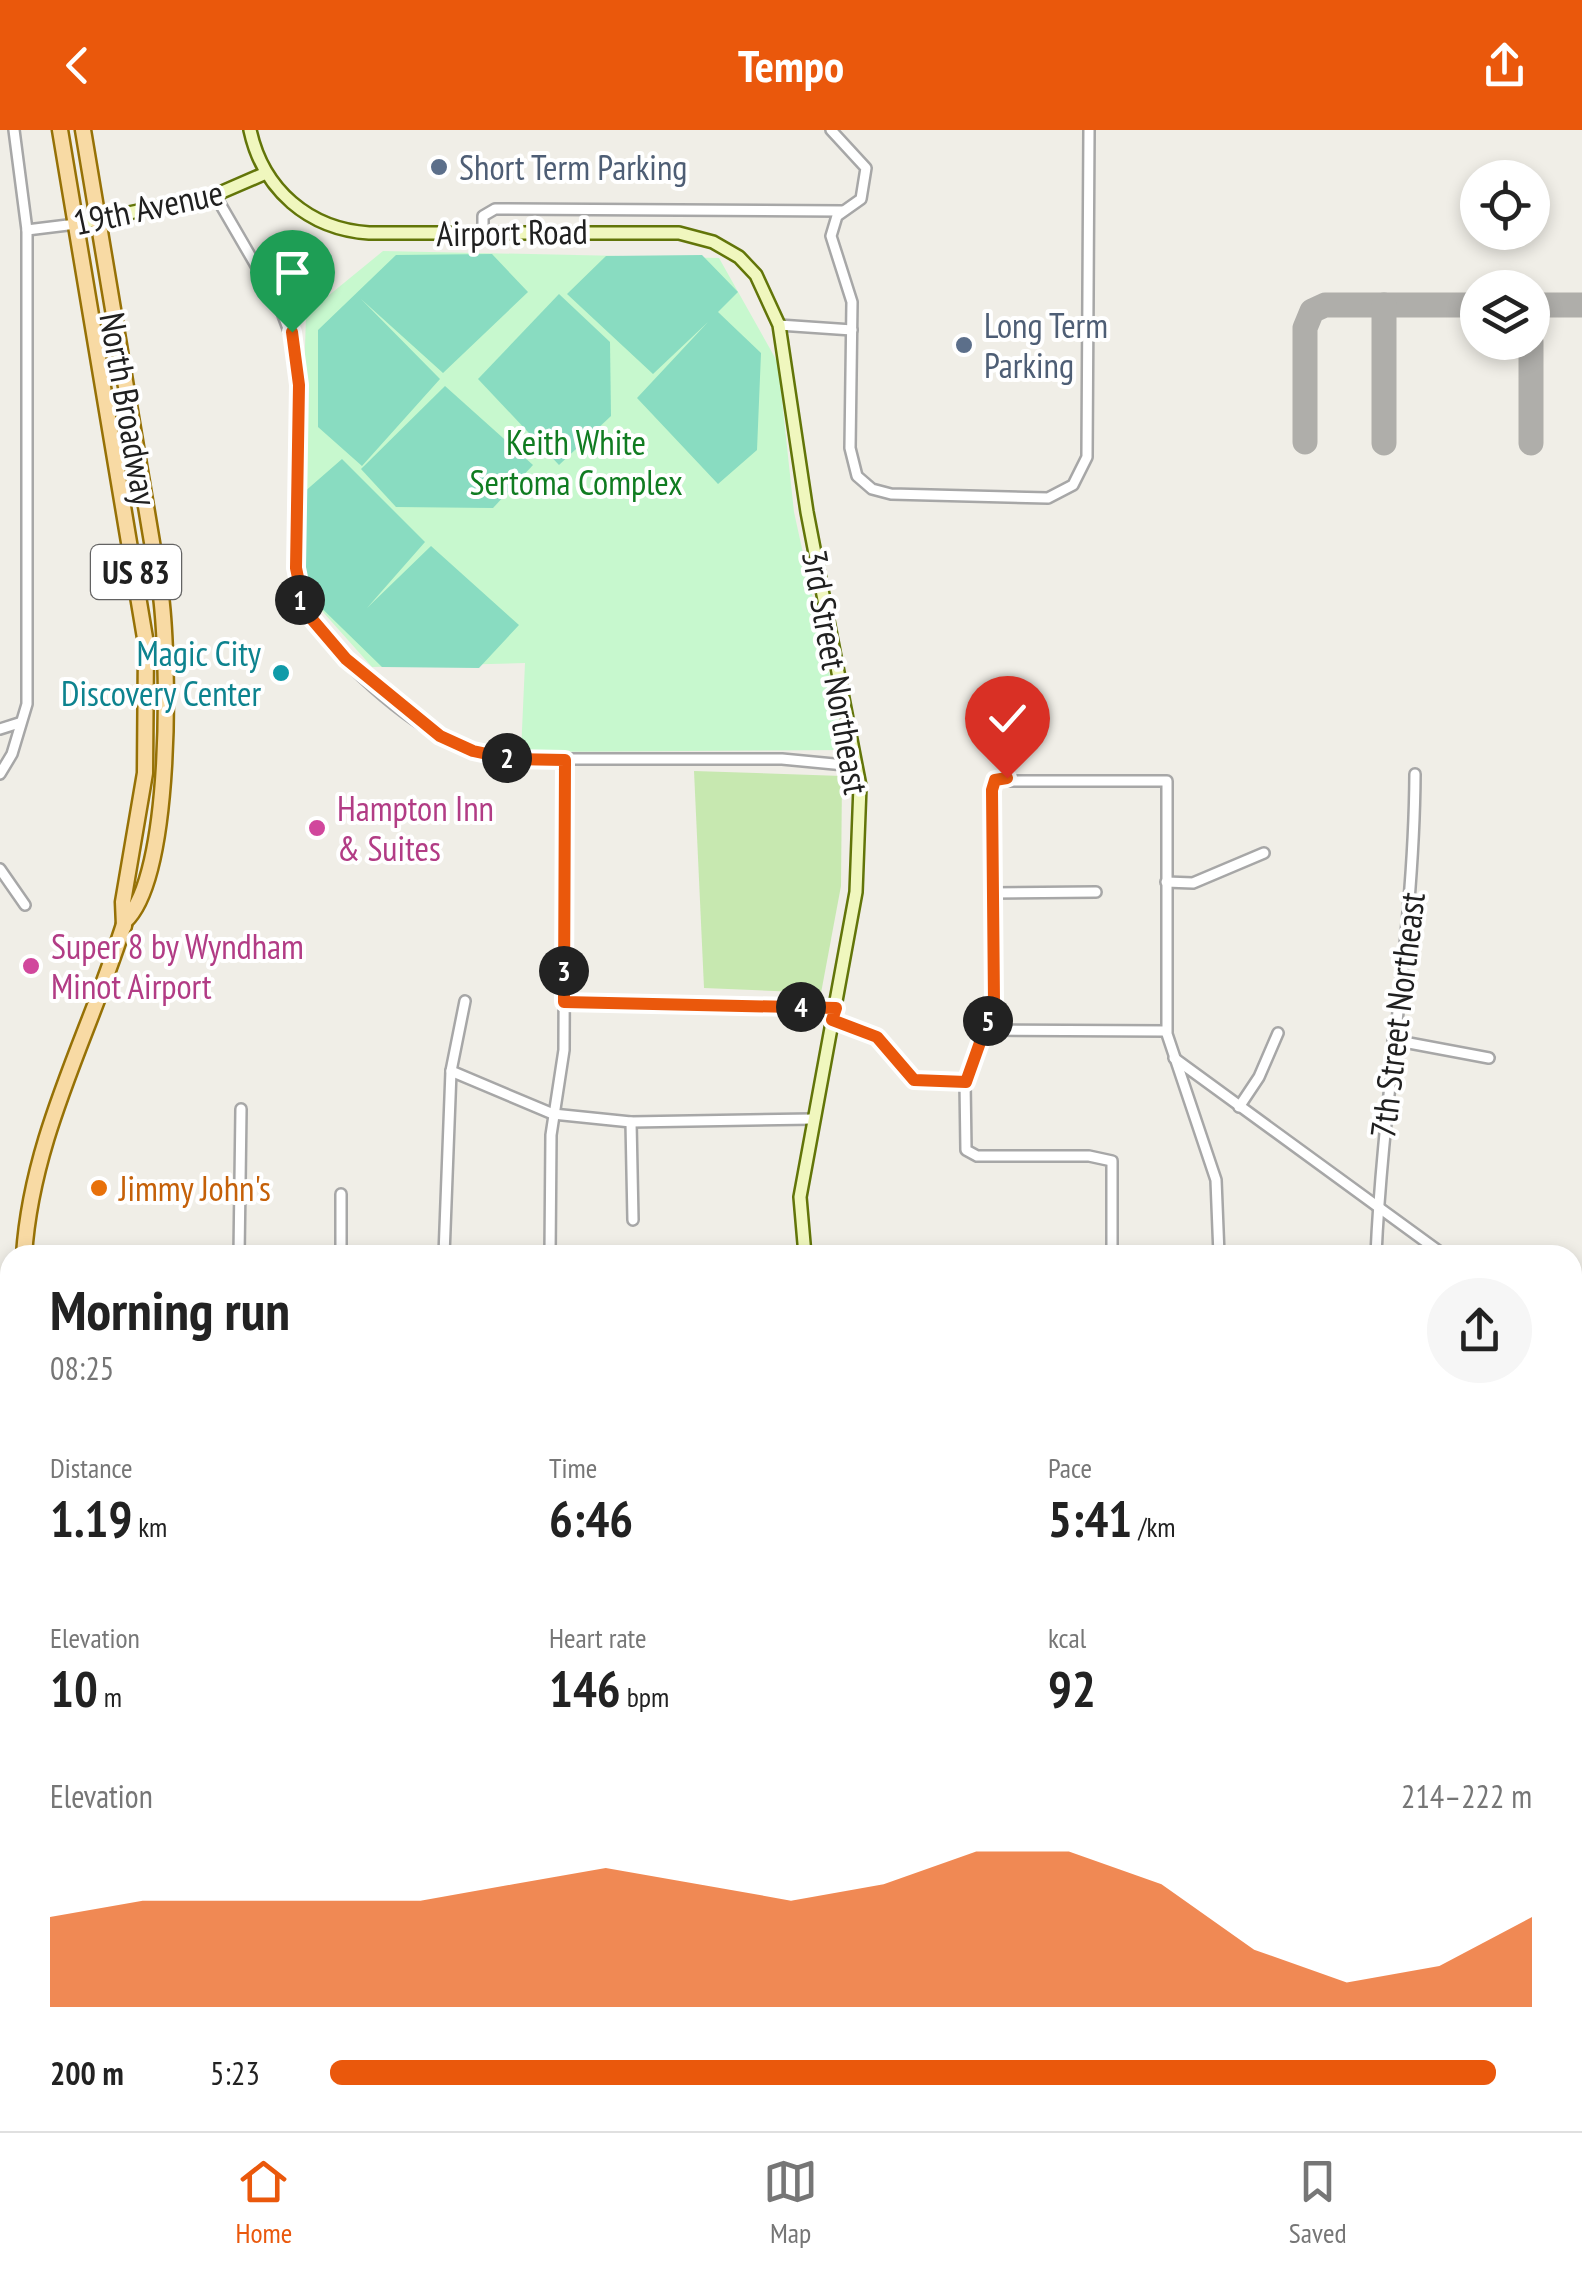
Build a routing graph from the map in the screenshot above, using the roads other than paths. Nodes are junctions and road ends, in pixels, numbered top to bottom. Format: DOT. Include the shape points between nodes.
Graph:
graph roads {
  1 [pos="14,130"];
  2 [pos="60,130"];
  3 [pos="83,130"];
  4 [pos="250,130"];
  5 [pos="832,130"];
  6 [pos="1089,130"];
  7 [pos="266,174"];
  8 [pos="215,196"];
  9 [pos="845,210"];
  10 [pos="96,222"];
  11 [pos="76,224"];
  12 [pos="26,230"];
  13 [pos="482,232"];
  14 [pos="779,325"];
  15 [pos="852,330"];
  16 [pos="19,723"];
  17 [pos="0,729"];
  18 [pos="565,760"];
  19 [pos="854,766"];
  20 [pos="0,774"];
  21 [pos="1415,774"];
  22 [pos="1264,854"];
  23 [pos="0,869"];
  24 [pos="1166,882"];
  25 [pos="1096,892"];
  26 [pos="991,893"];
  27 [pos="25,905"];
  28 [pos="125,921"];
  29 [pos="466,1001"];
  30 [pos="564,1002"];
  31 [pos="834,1014"];
  32 [pos="985,1030"];
  33 [pos="1166,1032"];
  34 [pos="1278,1033"];
  35 [pos="1393,1040"];
  36 [pos="1172,1056"];
  37 [pos="1489,1058"];
  38 [pos="451,1071"];
  39 [pos="966,1082"];
  40 [pos="1239,1108"];
  41 [pos="242,1109"];
  42 [pos="553,1114"];
  43 [pos="813,1119"];
  44 [pos="631,1122"];
  45 [pos="341,1194"];
  46 [pos="1378,1208"];
  47 [pos="633,1220"];
  48 [pos="25,1245"];
  49 [pos="239,1245"];
  50 [pos="341,1245"];
  51 [pos="444,1245"];
  52 [pos="550,1245"];
  53 [pos="805,1245"];
  54 [pos="1112,1245"];
  55 [pos="1219,1245"];
  56 [pos="1376,1245"];
  57 [pos="1430,1245"];
  1 -- 12 [label="street"];
  2 -- 11 [label="main road, North Broadway / US 83"];
  3 -- 10 [label="main road, North Broadway / US 83"];
  4 -- 7 [label="street, Airport Road"];
  5 -- 9 [label="street" via="866,168 861,199"];
  6 -- 15 [label="street" via="1087,458 1073,485 1048,498 872,489 857,476 850,448"];
  7 -- 8 [label="street, 19th Avenue"];
  7 -- 13 [label="street, Airport Road" via="305,214 336,228"];
  8 -- 10 [label="street, 19th Avenue"];
  8 -- 18 [label="street" via="280,307 297,353 296,568 305,611 346,659 440,736 511,759"];
  9 -- 13 [label="street" via="495,209 483,216"];
  9 -- 15 [label="street" via="831,236 852,302"];
  10 -- 11 [label="street, 19th Avenue"];
  10 -- 28 [label="main road, North Broadway / US 83" via="156,564 166,661 156,824 139,904"];
  11 -- 12 [label="street, 19th Avenue"];
  11 -- 28 [label="main road, North Broadway / US 83" via="146,644 146,758 122,902"];
  12 -- 16 [label="street" via="27,704"];
  13 -- 14 [label="street, Airport Road" via="697,236 749,266"];
  14 -- 15 [label="street"];
  14 -- 19 [label="street, 3rd Street Northeast"];
  16 -- 17 [label="street"];
  16 -- 20 [label="street"];
  18 -- 19 [label="street" via="782,759"];
  18 -- 30 [label="street"];
  19 -- 31 [label="street, 3rd Street Northeast" via="860,842"];
  21 -- 35 [label="street, 7th Street Northeast" via="1414,870"];
  22 -- 24 [label="street" via="1193,883"];
  23 -- 27 [label="street"];
  24 -- 26 [label="street" via="1167,781 1007,778 995,780 992,790"];
  24 -- 33 [label="street"];
  25 -- 26 [label="street"];
  26 -- 32 [label="street" via="994,1003"];
  28 -- 48 [label="main road, North Broadway / US 83" via="48,1129"];
  29 -- 38 [label="street"];
  30 -- 31 [label="street"];
  30 -- 42 [label="street"];
  31 -- 39 [label="street" via="877,1037 914,1080"];
  31 -- 43 [label="street, 3rd Street Northeast"];
  32 -- 33 [label="street"];
  32 -- 39 [label="street"];
  33 -- 36 [label="street"];
  34 -- 40 [label="street"];
  35 -- 37 [label="street"];
  35 -- 46 [label="street, 7th Street Northeast"];
  36 -- 40 [label="street"];
  36 -- 55 [label="street" via="1216,1180"];
  38 -- 42 [label="street"];
  38 -- 51 [label="street"];
  39 -- 54 [label="street" via="966,1150 976,1156 1112,1160"];
  40 -- 46 [label="street"];
  41 -- 49 [label="street"];
  42 -- 44 [label="street"];
  42 -- 52 [label="street"];
  43 -- 44 [label="street"];
  43 -- 53 [label="street, 3rd Street Northeast" via="800,1197"];
  44 -- 47 [label="street"];
  45 -- 50 [label="street"];
  46 -- 56 [label="street, 7th Street Northeast"];
  46 -- 57 [label="street"];
}
